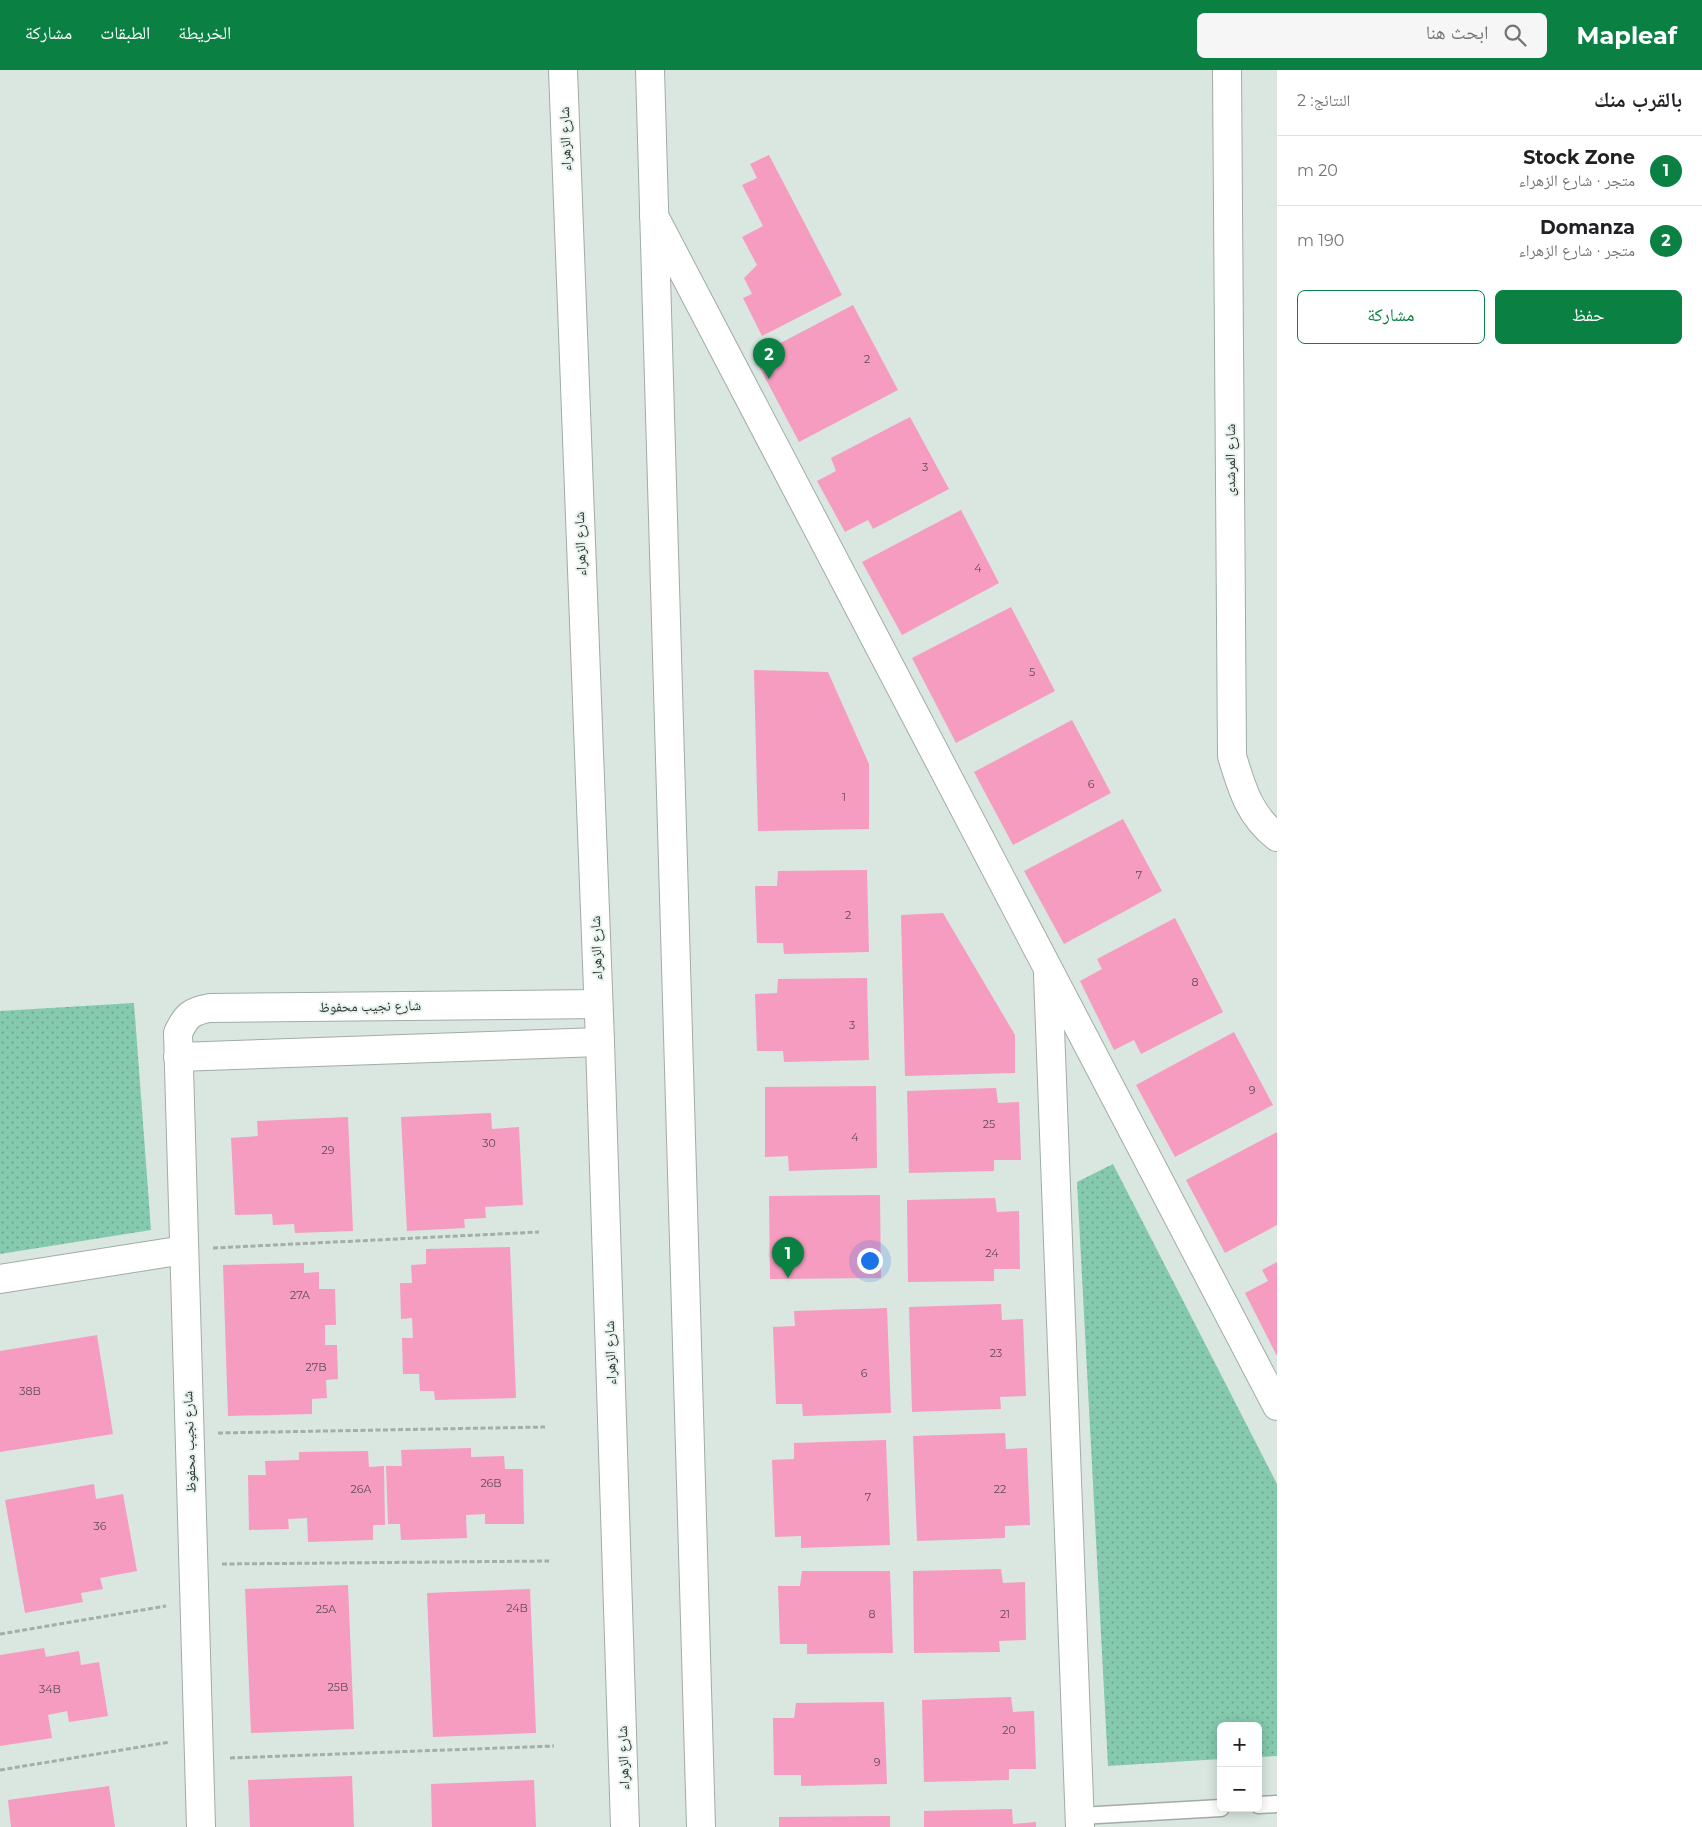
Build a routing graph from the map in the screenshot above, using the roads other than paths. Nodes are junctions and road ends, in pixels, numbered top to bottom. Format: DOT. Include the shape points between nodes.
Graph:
graph roads {
  1 [pos="562,70"];
  2 [pos="650,70"];
  3 [pos="1227,70"];
  4 [pos="654,216"];
  5 [pos="1277,837"];
  6 [pos="1048,968"];
  7 [pos="598,1004"];
  8 [pos="600,1042"];
  9 [pos="178,1057"];
  10 [pos="184,1250"];
  11 [pos="0,1279"];
  12 [pos="1277,1406"];
  13 [pos="1277,1804"];
  14 [pos="1262,1805"];
  15 [pos="1217,1808"];
  16 [pos="1080,1821"];
  17 [pos="201,1827"];
  18 [pos="625,1827"];
  19 [pos="701,1827"];
  1 -- 7 [label="street, شارع الزهراء"];
  2 -- 4 [label="street"];
  3 -- 5 [label="street, شارع المرشدى" via="1232,756 1245,798 1266,828"];
  4 -- 6 [label="street"];
  4 -- 19 [label="street"];
  6 -- 12 [label="street"];
  6 -- 16 [label="street"];
  7 -- 8 [label="street, شارع الزهراء"];
  7 -- 9 [label="street, شارع نجيب محفوظ" via="210,1008 196,1010 184,1020 178,1033"];
  8 -- 9 [label="street"];
  8 -- 18 [label="street, شارع الزهراء"];
  9 -- 10 [label="street, شارع نجيب محفوظ"];
  10 -- 11 [label="street"];
  10 -- 17 [label="street, شارع نجيب محفوظ"];
  13 -- 14 [label="lane"];
  15 -- 16 [label="lane"];
}
